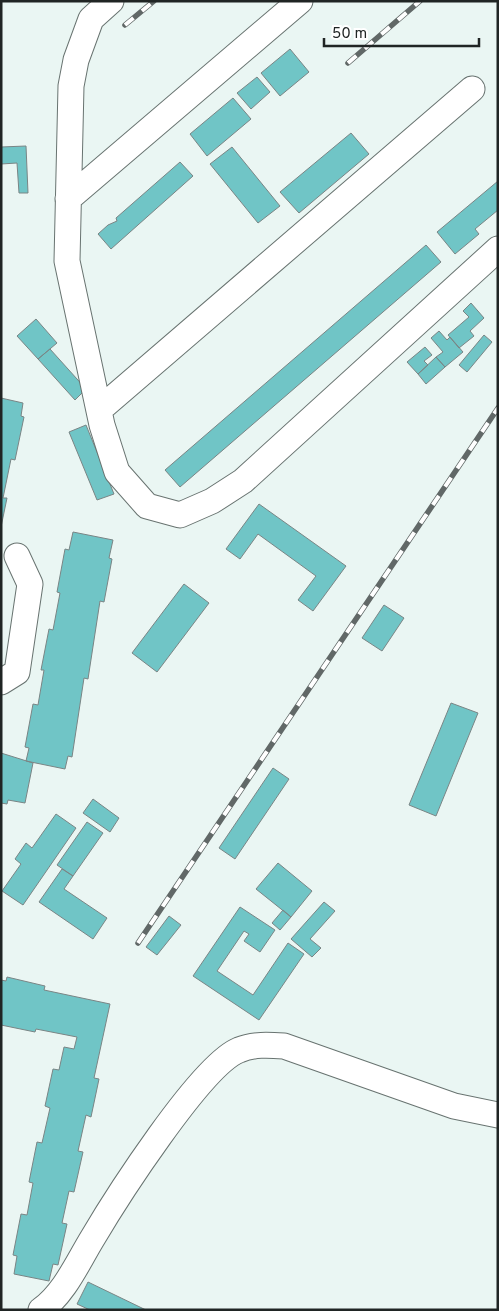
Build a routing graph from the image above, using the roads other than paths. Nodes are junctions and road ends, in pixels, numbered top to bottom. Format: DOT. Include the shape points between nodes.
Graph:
graph roads {
  1 [pos="111,1"];
  2 [pos="300,1"];
  3 [pos="472,89"];
  4 [pos="68,199"];
  5 [pos="498,249"];
  6 [pos="99,410"];
  7 [pos="17,556"];
  8 [pos="1,682"];
  9 [pos="498,1115"];
  10 [pos="41,1310"];
  1 -- 4 [label="street" via="91,19 76,60 71,86"];
  2 -- 4 [label="street"];
  3 -- 6 [label="street"];
  4 -- 6 [label="street" via="66,261"];
  5 -- 6 [label="street" via="243,481 180,516 147,506 117,472"];
  7 -- 8 [label="street" via="30,584 17,672"];
  9 -- 10 [label="street" via="446,1104 284,1046 260,1045 238,1050 223,1060 197,1088 120,1192 65,1284"];
}
